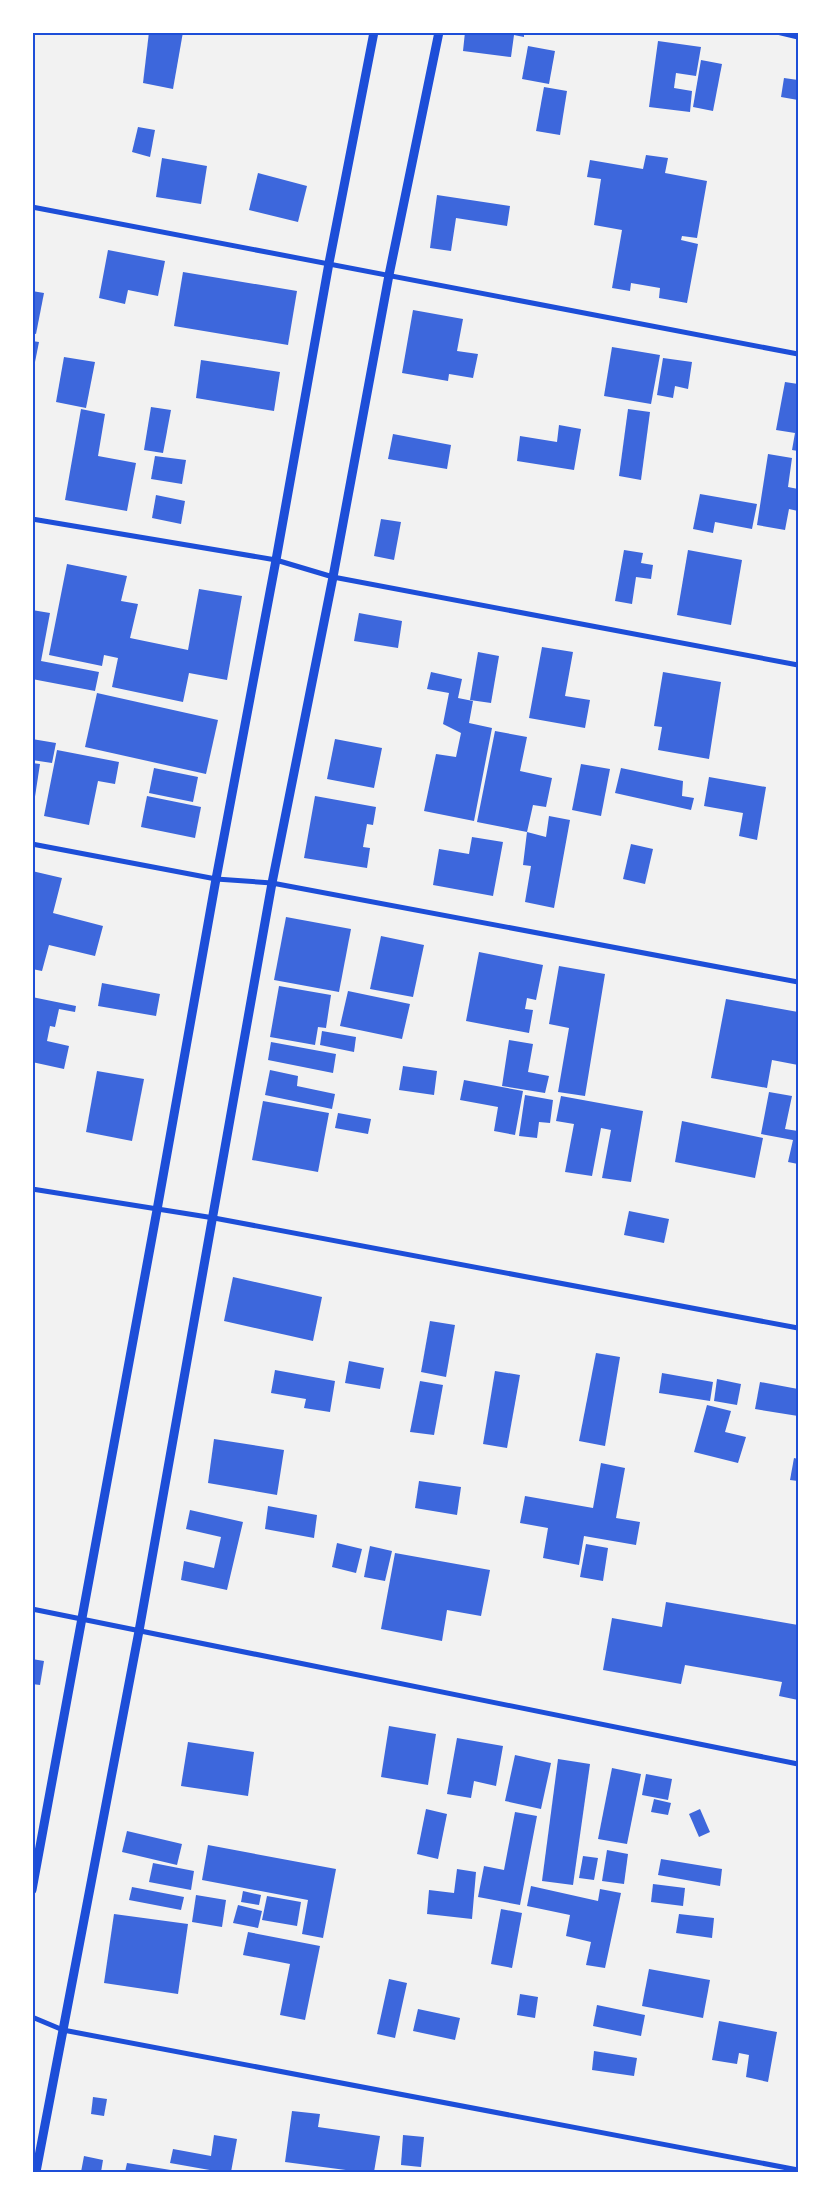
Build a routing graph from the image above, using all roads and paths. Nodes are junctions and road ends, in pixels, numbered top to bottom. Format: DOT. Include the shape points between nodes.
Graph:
graph roads {
  1 [pos="374,32"];
  2 [pos="438,32"];
  3 [pos="777,32"];
  4 [pos="798,37"];
  5 [pos="32,207"];
  6 [pos="329,262"];
  7 [pos="389,276"];
  8 [pos="798,354"];
  9 [pos="32,519"];
  10 [pos="276,560"];
  11 [pos="333,578"];
  12 [pos="798,665"];
  13 [pos="32,844"];
  14 [pos="216,879"];
  15 [pos="272,883"];
  16 [pos="798,982"];
  17 [pos="32,1189"];
  18 [pos="157,1210"];
  19 [pos="214,1218"];
  20 [pos="798,1328"];
  21 [pos="32,1609"];
  22 [pos="83,1618"];
  23 [pos="139,1631"];
  24 [pos="798,1764"];
  25 [pos="32,1890"];
  26 [pos="32,2017"];
  27 [pos="63,2030"];
  28 [pos="798,2170"];
  29 [pos="36,2172"];
  1 -- 6 [label="street"];
  2 -- 7 [label="street"];
  3 -- 4 [label="street"];
  5 -- 6 [label="street"];
  6 -- 7 [label="street"];
  6 -- 10 [label="street"];
  7 -- 8 [label="street"];
  7 -- 11 [label="street"];
  9 -- 10 [label="street"];
  10 -- 11 [label="street"];
  10 -- 14 [label="street"];
  11 -- 12 [label="street"];
  11 -- 15 [label="street"];
  13 -- 14 [label="street"];
  14 -- 15 [label="street"];
  14 -- 18 [label="street"];
  15 -- 16 [label="street"];
  15 -- 19 [label="street"];
  17 -- 18 [label="street"];
  18 -- 19 [label="street"];
  18 -- 22 [label="street"];
  19 -- 20 [label="street"];
  19 -- 23 [label="street"];
  21 -- 22 [label="street"];
  22 -- 23 [label="street"];
  22 -- 25 [label="street"];
  23 -- 24 [label="street"];
  23 -- 27 [label="street"];
  26 -- 27 [label="street"];
  27 -- 28 [label="street"];
  27 -- 29 [label="street"];
}
